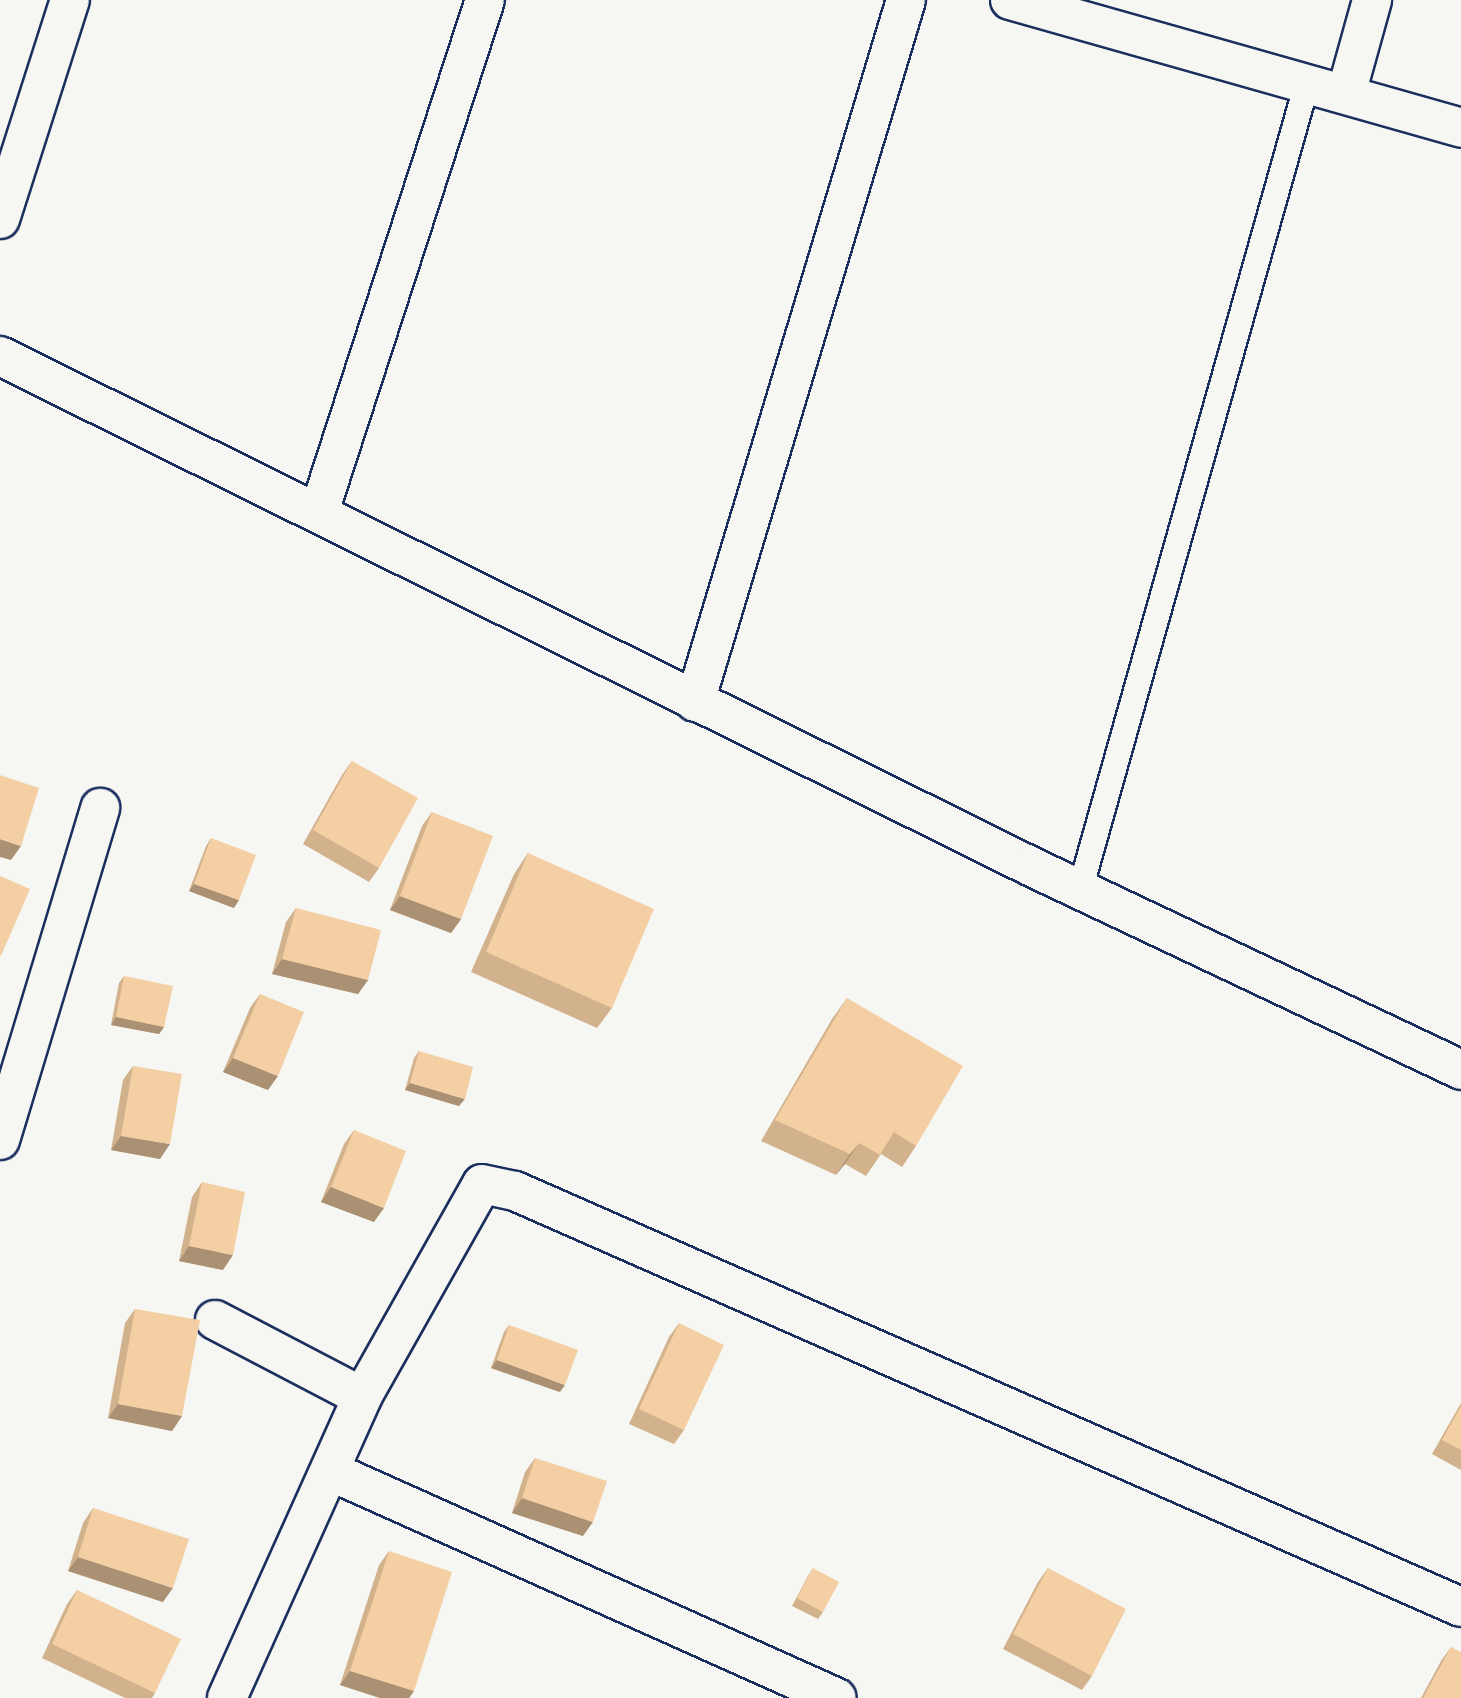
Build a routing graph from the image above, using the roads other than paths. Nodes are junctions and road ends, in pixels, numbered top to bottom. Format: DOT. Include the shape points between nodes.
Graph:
graph roads {
  1 [pos="70,0"];
  2 [pos="485,0"];
  3 [pos="906,0"];
  4 [pos="1010,0"];
  5 [pos="1372,0"];
  6 [pos="1307,83"];
  7 [pos="1346,94"];
  8 [pos="1461,128"];
  9 [pos="0,219"];
  10 [pos="0,356"];
  11 [pos="320,512"];
  12 [pos="695,702"];
  13 [pos="100,808"];
  14 [pos="1080,890"];
  15 [pos="1461,1070"];
  16 [pos="0,1140"];
  17 [pos="215,1320"];
  18 [pos="362,1398"];
  19 [pos="330,1471"];
  20 [pos="1461,1607"];
  21 [pos="227,1698"];
  22 [pos="837,1698"];
  1 -- 9 [label="street"];
  2 -- 11 [label="street"];
  3 -- 12 [label="street"];
  4 -- 6 [label="street"];
  5 -- 7 [label="street"];
  6 -- 7 [label="street"];
  6 -- 14 [label="lane"];
  7 -- 8 [label="street"];
  10 -- 11 [label="street"];
  11 -- 12 [label="street"];
  12 -- 14 [label="street"];
  13 -- 16 [label="street"];
  14 -- 15 [label="street"];
  17 -- 18 [label="street"];
  18 -- 19 [label="street"];
  18 -- 20 [label="street" via="482,1184 515,1191"];
  19 -- 21 [label="street"];
  19 -- 22 [label="street"];
}
